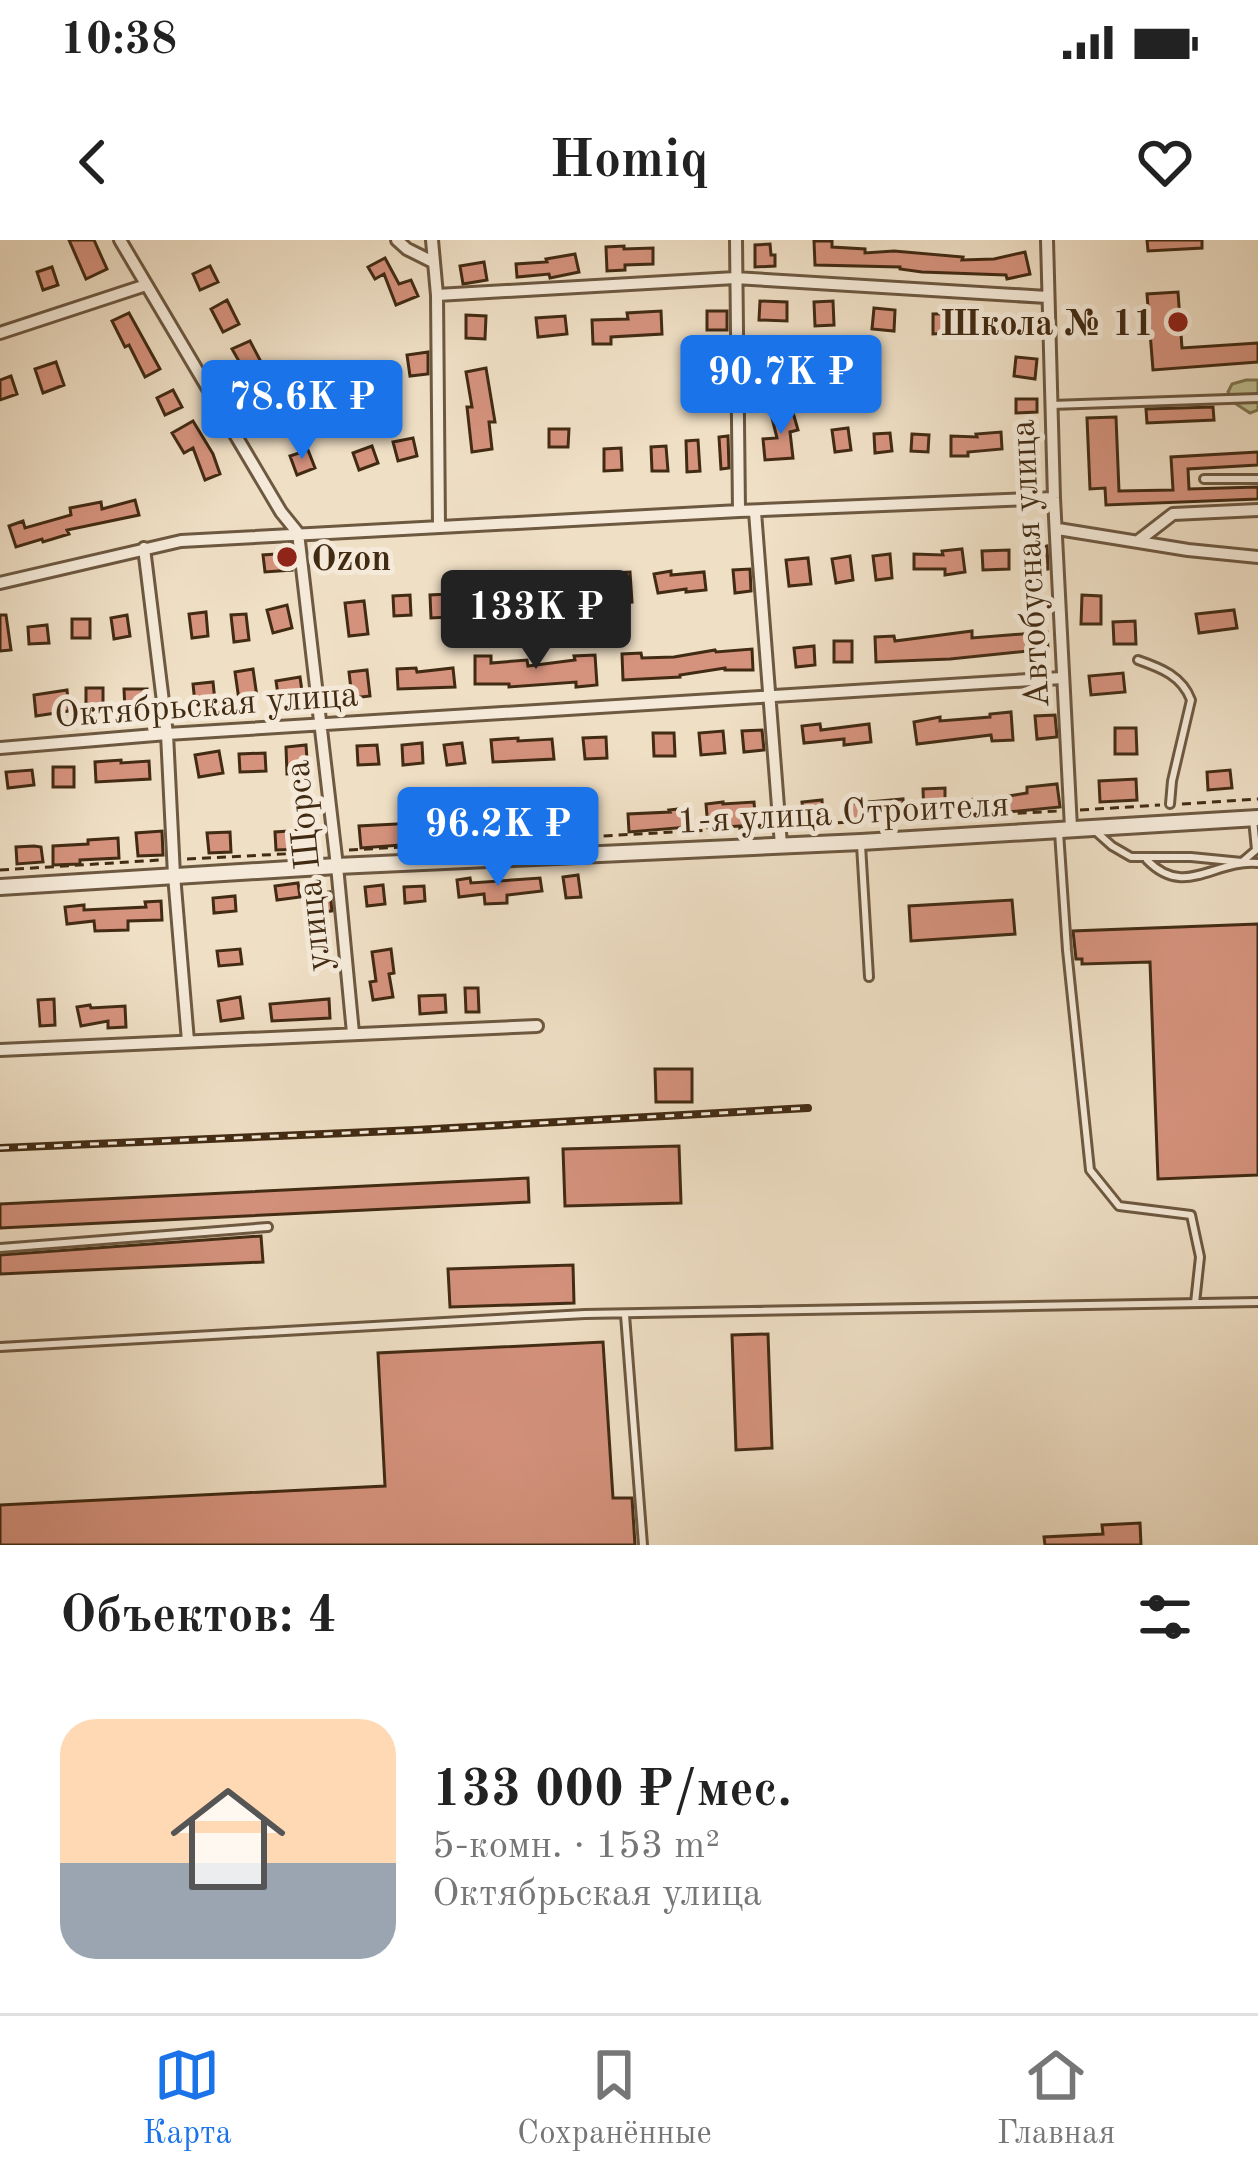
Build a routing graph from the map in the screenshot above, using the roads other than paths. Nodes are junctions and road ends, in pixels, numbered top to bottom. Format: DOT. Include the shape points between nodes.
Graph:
graph roads {
  1 [pos="120,240"];
  2 [pos="397,240"];
  3 [pos="432,240"];
  4 [pos="736,240"];
  5 [pos="1047,240"];
  6 [pos="433,262"];
  7 [pos="735,278"];
  8 [pos="146,285"];
  9 [pos="436,295"];
  10 [pos="1048,297"];
  11 [pos="0,333"];
  12 [pos="1258,398"];
  13 [pos="1051,405"];
  14 [pos="1204,479"];
  15 [pos="1258,479"];
  16 [pos="1054,498"];
  17 [pos="1258,510"];
  18 [pos="739,511"];
  19 [pos="755,512"];
  20 [pos="439,527"];
  21 [pos="1058,529"];
  22 [pos="298,533"];
  23 [pos="1138,541"];
  24 [pos="144,548"];
  25 [pos="1258,557"];
  26 [pos="0,583"];
  27 [pos="1138,660"];
  28 [pos="1062,678"];
  29 [pos="769,697"];
  30 [pos="321,724"];
  31 [pos="167,734"];
  32 [pos="0,748"];
  33 [pos="1170,804"];
  34 [pos="1256,818"];
  35 [pos="1090,827"];
  36 [pos="1065,828"];
  37 [pos="861,842"];
  38 [pos="781,845"];
  39 [pos="336,858"];
  40 [pos="1145,858"];
  41 [pos="1243,862"];
  42 [pos="1258,863"];
  43 [pos="174,867"];
  44 [pos="0,887"];
  45 [pos="869,977"];
  46 [pos="537,1026"];
  47 [pos="353,1033"];
  48 [pos="188,1041"];
  49 [pos="0,1050"];
  50 [pos="268,1227"];
  51 [pos="0,1247"];
  52 [pos="1258,1302"];
  53 [pos="1195,1303"];
  54 [pos="624,1313"];
  55 [pos="0,1347"];
  56 [pos="643,1545"];
  1 -- 8 [label="street, улица Щорса"];
  2 -- 6 [label="street"];
  3 -- 6 [label="street"];
  4 -- 7 [label="street"];
  5 -- 10 [label="street, Автобусная улица"];
  6 -- 9 [label="street"];
  7 -- 9 [label="street"];
  7 -- 10 [label="street"];
  7 -- 18 [label="street"];
  8 -- 11 [label="street"];
  8 -- 22 [label="street, улица Щорса"];
  9 -- 20 [label="street"];
  10 -- 13 [label="street, Автобусная улица"];
  12 -- 13 [label="lane"];
  13 -- 16 [label="street, Автобусная улица"];
  14 -- 15 [label="lane"];
  16 -- 19 [label="street"];
  16 -- 21 [label="street, Автобусная улица"];
  17 -- 23 [label="street" via="1173,514"];
  18 -- 19 [label="street"];
  18 -- 20 [label="street"];
  19 -- 29 [label="street"];
  20 -- 22 [label="street"];
  21 -- 23 [label="street"];
  21 -- 28 [label="street, Автобусная улица"];
  22 -- 24 [label="street"];
  22 -- 30 [label="street, улица Щорса"];
  23 -- 25 [label="street"];
  24 -- 26 [label="street"];
  24 -- 31 [label="street"];
  27 -- 33 [label="lane" via="1176,677 1192,700"];
  28 -- 29 [label="street, Октябрьская улица"];
  28 -- 36 [label="street, Автобусная улица"];
  29 -- 30 [label="street, Октябрьская улица"];
  29 -- 38 [label="street"];
  30 -- 31 [label="street, Октябрьская улица"];
  30 -- 39 [label="street, улица Щорса"];
  31 -- 32 [label="street, Октябрьская улица"];
  31 -- 43 [label="street"];
  34 -- 35 [label="street, 1-я улица Строителя"];
  34 -- 41 [label="lane" via="1256,850"];
  35 -- 36 [label="street, 1-я улица Строителя"];
  35 -- 40 [label="lane" via="1131,857"];
  36 -- 37 [label="street, 1-я улица Строителя"];
  36 -- 53 [label="lane" via="1066,950 1090,1170 1119,1206 1191,1215 1200,1257"];
  37 -- 38 [label="street, 1-я улица Строителя"];
  37 -- 45 [label="lane"];
  38 -- 39 [label="street, 1-я улица Строителя"];
  39 -- 43 [label="street, 1-я улица Строителя"];
  39 -- 47 [label="street, улица Щорса"];
  40 -- 41 [label="lane"];
  40 -- 41 [label="lane" via="1180,879"];
  41 -- 42 [label="lane"];
  43 -- 44 [label="street, 1-я улица Строителя"];
  43 -- 48 [label="street"];
  46 -- 47 [label="street"];
  47 -- 48 [label="street"];
  48 -- 49 [label="street"];
  50 -- 51 [label="lane"];
  52 -- 53 [label="lane"];
  53 -- 54 [label="lane"];
  54 -- 55 [label="lane"];
  54 -- 56 [label="lane"];
}
